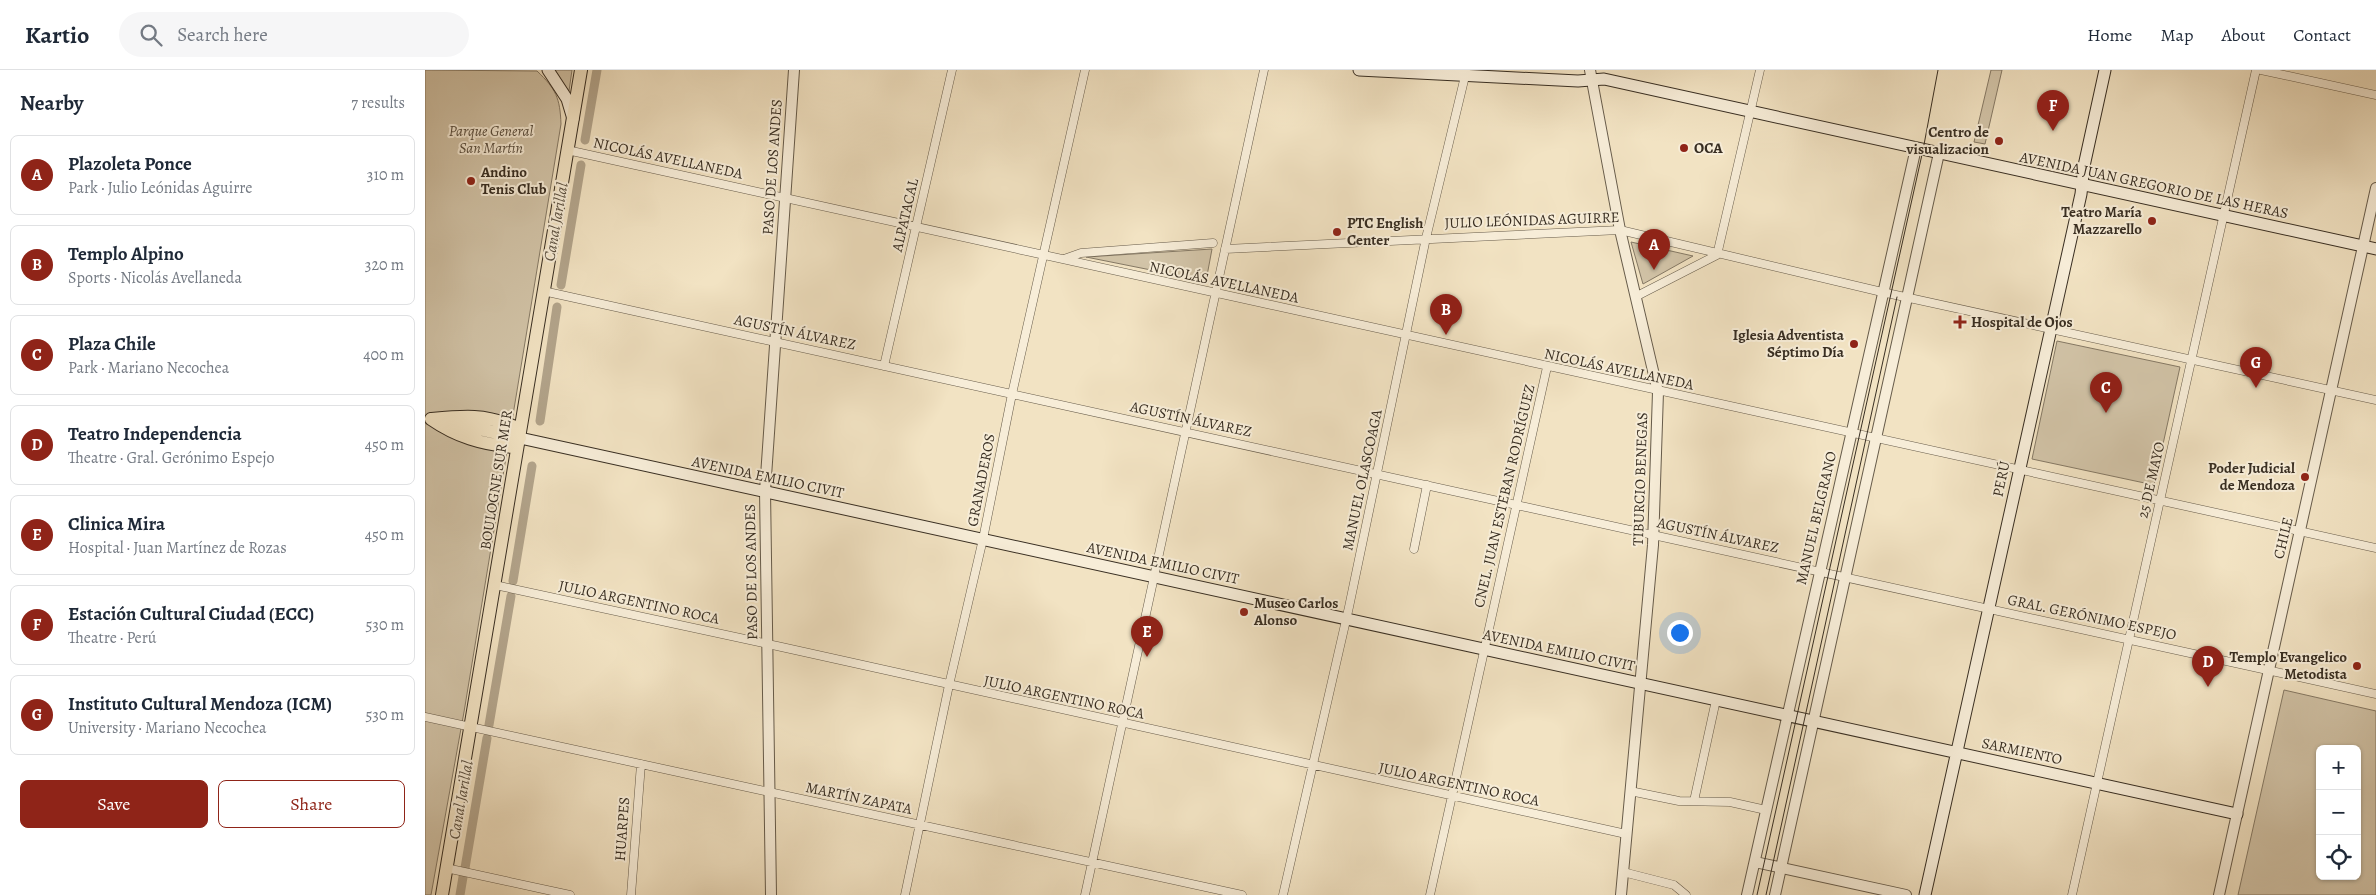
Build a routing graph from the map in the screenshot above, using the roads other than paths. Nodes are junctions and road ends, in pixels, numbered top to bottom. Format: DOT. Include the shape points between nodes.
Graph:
graph roads {
  1 [pos="548,70"];
  2 [pos="581,70"];
  3 [pos="794,70"];
  4 [pos="952,70"];
  5 [pos="1085,70"];
  6 [pos="1264,70"];
  7 [pos="1359,70"];
  8 [pos="1760,70"];
  9 [pos="2105,70"];
  10 [pos="2256,70"];
  11 [pos="2261,70"];
  12 [pos="1466,73"];
  13 [pos="1590,75"];
  14 [pos="2376,95"];
  15 [pos="1751,112"];
  16 [pos="573,119"];
  17 [pos="1921,149"];
  18 [pos="567,150"];
  19 [pos="1939,153"];
  20 [pos="2082,184"];
  21 [pos="2376,188"];
  22 [pos="785,198"];
  23 [pos="2225,216"];
  24 [pos="917,228"];
  25 [pos="1621,230"];
  26 [pos="1426,238"];
  27 [pos="1213,243"];
  28 [pos="2363,246"];
  29 [pos="1225,249"];
  30 [pos="2376,249"];
  31 [pos="1718,252"];
  32 [pos="1083,253"];
  33 [pos="1043,256"];
  34 [pos="1061,260"];
  35 [pos="1081,264"];
  36 [pos="543,291"];
  37 [pos="1882,292"];
  38 [pos="1215,294"];
  39 [pos="1637,296"];
  40 [pos="1906,297"];
  41 [pos="2050,328"];
  42 [pos="1407,336"];
  43 [pos="777,342"];
  44 [pos="2192,360"];
  45 [pos="884,366"];
  46 [pos="1547,367"];
  47 [pos="2331,390"];
  48 [pos="1658,392"];
  49 [pos="1012,394"];
  50 [pos="2376,400"];
  51 [pos="428,418"];
  52 [pos="1185,432"];
  53 [pos="1851,432"];
  54 [pos="520,438"];
  55 [pos="1875,438"];
  56 [pos="2019,469"];
  57 [pos="1377,474"];
  58 [pos="1427,485"];
  59 [pos="765,491"];
  60 [pos="2160,500"];
  61 [pos="1517,505"];
  62 [pos="2300,531"];
  63 [pos="1653,535"];
  64 [pos="983,539"];
  65 [pos="2376,548"];
  66 [pos="1414,549"];
  67 [pos="1820,571"];
  68 [pos="1832,574"];
  69 [pos="1154,576"];
  70 [pos="1845,577"];
  71 [pos="495,585"];
  72 [pos="1988,608"];
  73 [pos="1347,619"];
  74 [pos="2129,640"];
  75 [pos="767,644"];
  76 [pos="1484,649"];
  77 [pos="2269,670"];
  78 [pos="1639,683"];
  79 [pos="949,685"];
  80 [pos="2376,694"];
  81 [pos="1716,700"];
  82 [pos="1787,716"];
  83 [pos="425,717"];
  84 [pos="1800,718"];
  85 [pos="425,720"];
  86 [pos="1813,721"];
  87 [pos="1121,723"];
  88 [pos="470,729"];
  89 [pos="1956,752"];
  90 [pos="641,764"];
  91 [pos="1313,766"];
  92 [pos="2097,783"];
  93 [pos="1630,791"];
  94 [pos="769,792"];
  95 [pos="1452,796"];
  96 [pos="1694,801"];
  97 [pos="1766,810"];
  98 [pos="2237,814"];
  99 [pos="919,825"];
  100 [pos="1626,834"];
  101 [pos="1091,862"];
  102 [pos="1755,862"];
  103 [pos="447,868"];
  104 [pos="1781,868"];
  105 [pos="1623,872"];
  106 [pos="442,895"];
  107 [pos="569,895"];
  108 [pos="631,895"];
  109 [pos="771,895"];
  110 [pos="905,895"];
  111 [pos="1085,895"];
  112 [pos="1242,895"];
  113 [pos="1283,895"];
  114 [pos="1430,895"];
  115 [pos="1621,895"];
  116 [pos="1686,895"];
  117 [pos="1747,895"];
  118 [pos="1775,895"];
  119 [pos="1905,895"];
  120 [pos="1925,895"];
  121 [pos="2072,895"];
  122 [pos="2219,895"];
  1 -- 16 [label="main road" via="567,99"];
  2 -- 16 [label="main road, BOULOGNE SUR MER"];
  3 -- 22 [label="street, PASO DE LOS ANDES"];
  4 -- 24 [label="street, ALPATACAL"];
  5 -- 33 [label="street, GRANADEROS"];
  6 -- 29 [label="street"];
  7 -- 12 [label="main road, AVENIDA JUAN GREGORIO DE LAS HERAS"];
  8 -- 15 [label="street"];
  9 -- 20 [label="main road, PERÚ"];
  10 -- 23 [label="street, 25 DE MAYO"];
  11 -- 14 [label="street"];
  12 -- 13 [label="main road, AVENIDA JUAN GREGORIO DE LAS HERAS" via="1578,81"];
  12 -- 26 [label="street, MANUEL OLASCOAGA"];
  13 -- 15 [label="main road, AVENIDA JUAN GREGORIO DE LAS HERAS"];
  13 -- 25 [label="street, TIBURCIO BENEGAS"];
  15 -- 17 [label="main road, AVENIDA JUAN GREGORIO DE LAS HERAS"];
  15 -- 31 [label="street"];
  16 -- 18 [label="main road, BOULOGNE SUR MER"];
  17 -- 19 [label="main road, AVENIDA JUAN GREGORIO DE LAS HERAS"];
  17 -- 37 [label="street, MANUEL BELGRANO"];
  18 -- 22 [label="street, NICOLÁS AVELLANEDA"];
  18 -- 36 [label="main road, BOULOGNE SUR MER"];
  19 -- 20 [label="main road, AVENIDA JUAN GREGORIO DE LAS HERAS"];
  19 -- 40 [label="street"];
  20 -- 23 [label="main road, AVENIDA JUAN GREGORIO DE LAS HERAS"];
  20 -- 41 [label="main road, PERÚ"];
  21 -- 28 [label="street, CHILE"];
  22 -- 24 [label="street, NICOLÁS AVELLANEDA"];
  22 -- 43 [label="street, PASO DE LOS ANDES"];
  23 -- 28 [label="main road, AVENIDA JUAN GREGORIO DE LAS HERAS"];
  23 -- 44 [label="street, 25 DE MAYO"];
  24 -- 33 [label="street, NICOLÁS AVELLANEDA"];
  24 -- 45 [label="street, ALPATACAL"];
  25 -- 26 [label="street, JULIO LEÓNIDAS AGUIRRE"];
  25 -- 31 [label="street, JULIO LEÓNIDAS AGUIRRE"];
  25 -- 39 [label="street, TIBURCIO BENEGAS"];
  26 -- 29 [label="street, JULIO LEÓNIDAS AGUIRRE"];
  26 -- 42 [label="street, MANUEL OLASCOAGA"];
  27 -- 32 [label="street"];
  28 -- 30 [label="main road, AVENIDA JUAN GREGORIO DE LAS HERAS"];
  28 -- 47 [label="street, CHILE"];
  29 -- 38 [label="street"];
  31 -- 37 [label="street, JULIO LEÓNIDAS AGUIRRE"];
  31 -- 39 [label="street"];
  32 -- 34 [label="street"];
  32 -- 35 [label="street" via="1076,258"];
  33 -- 34 [label="street, NICOLÁS AVELLANEDA"];
  33 -- 49 [label="street, GRANADEROS"];
  34 -- 35 [label="street, NICOLÁS AVELLANEDA"];
  35 -- 38 [label="street, NICOLÁS AVELLANEDA"];
  36 -- 43 [label="street, AGUSTÍN ÁLVAREZ"];
  36 -- 54 [label="main road, BOULOGNE SUR MER"];
  37 -- 40 [label="street, JULIO LEÓNIDAS AGUIRRE"];
  37 -- 53 [label="street, MANUEL BELGRANO"];
  38 -- 42 [label="street, NICOLÁS AVELLANEDA"];
  38 -- 52 [label="street"];
  39 -- 48 [label="street, TIBURCIO BENEGAS"];
  40 -- 41 [label="street, JULIO LEÓNIDAS AGUIRRE"];
  40 -- 55 [label="street"];
  41 -- 44 [label="street, JULIO LEÓNIDAS AGUIRRE"];
  41 -- 56 [label="main road, PERÚ"];
  42 -- 46 [label="street, NICOLÁS AVELLANEDA"];
  42 -- 57 [label="street, MANUEL OLASCOAGA"];
  43 -- 45 [label="street, AGUSTÍN ÁLVAREZ"];
  43 -- 59 [label="street, PASO DE LOS ANDES"];
  44 -- 47 [label="street, JULIO LEÓNIDAS AGUIRRE"];
  44 -- 60 [label="street, 25 DE MAYO"];
  45 -- 49 [label="street, AGUSTÍN ÁLVAREZ"];
  46 -- 48 [label="street, NICOLÁS AVELLANEDA"];
  46 -- 61 [label="street, CNEL. JUAN ESTEBAN RODRÍGUEZ"];
  47 -- 50 [label="street, JULIO LEÓNIDAS AGUIRRE"];
  47 -- 62 [label="street, CHILE"];
  48 -- 53 [label="street, NICOLÁS AVELLANEDA"];
  48 -- 63 [label="street, TIBURCIO BENEGAS"];
  49 -- 52 [label="street, AGUSTÍN ÁLVAREZ"];
  49 -- 64 [label="street, GRANADEROS"];
  51 -- 54 [label="main road"];
  52 -- 57 [label="street, AGUSTÍN ÁLVAREZ"];
  52 -- 69 [label="street"];
  53 -- 55 [label="street, NICOLÁS AVELLANEDA"];
  53 -- 67 [label="street, MANUEL BELGRANO"];
  54 -- 59 [label="main road, AVENIDA EMILIO CIVIT"];
  54 -- 71 [label="main road, BOULOGNE SUR MER"];
  55 -- 56 [label="street, NICOLÁS AVELLANEDA"];
  55 -- 70 [label="street"];
  56 -- 60 [label="street, NICOLÁS AVELLANEDA"];
  56 -- 72 [label="main road, PERÚ"];
  57 -- 58 [label="street, AGUSTÍN ÁLVAREZ"];
  57 -- 73 [label="street, MANUEL OLASCOAGA"];
  58 -- 61 [label="street, AGUSTÍN ÁLVAREZ"];
  58 -- 66 [label="street"];
  59 -- 64 [label="main road, AVENIDA EMILIO CIVIT"];
  59 -- 75 [label="street, PASO DE LOS ANDES"];
  60 -- 62 [label="street, NICOLÁS AVELLANEDA"];
  60 -- 74 [label="street, 25 DE MAYO"];
  61 -- 63 [label="street, AGUSTÍN ÁLVAREZ"];
  61 -- 76 [label="street, CNEL. JUAN ESTEBAN RODRÍGUEZ"];
  62 -- 65 [label="street, NICOLÁS AVELLANEDA"];
  62 -- 77 [label="street, CHILE"];
  63 -- 67 [label="street, AGUSTÍN ÁLVAREZ"];
  63 -- 78 [label="street, TIBURCIO BENEGAS"];
  64 -- 69 [label="main road, AVENIDA EMILIO CIVIT"];
  64 -- 79 [label="street, GRANADEROS"];
  67 -- 68 [label="street, AGUSTÍN ÁLVAREZ"];
  67 -- 82 [label="street, MANUEL BELGRANO"];
  68 -- 70 [label="street, GRAL. GERÓNIMO ESPEJO"];
  69 -- 73 [label="main road, AVENIDA EMILIO CIVIT"];
  69 -- 87 [label="street"];
  70 -- 72 [label="street, GRAL. GERÓNIMO ESPEJO"];
  70 -- 86 [label="street"];
  71 -- 75 [label="street, JULIO ARGENTINO ROCA"];
  71 -- 88 [label="main road, BOULOGNE SUR MER"];
  72 -- 74 [label="street, GRAL. GERÓNIMO ESPEJO"];
  72 -- 89 [label="main road, PERÚ"];
  73 -- 76 [label="main road, AVENIDA EMILIO CIVIT"];
  73 -- 91 [label="street, MANUEL OLASCOAGA"];
  74 -- 77 [label="street, GRAL. GERÓNIMO ESPEJO"];
  74 -- 92 [label="street, 25 DE MAYO"];
  75 -- 79 [label="street, JULIO ARGENTINO ROCA"];
  75 -- 94 [label="street, PASO DE LOS ANDES"];
  76 -- 78 [label="main road, AVENIDA EMILIO CIVIT"];
  76 -- 95 [label="street, CNEL. JUAN ESTEBAN RODRÍGUEZ"];
  77 -- 80 [label="street, GRAL. GERÓNIMO ESPEJO"];
  77 -- 98 [label="street, CHILE"];
  78 -- 81 [label="main road, AVENIDA EMILIO CIVIT"];
  78 -- 93 [label="street, TIBURCIO BENEGAS"];
  79 -- 87 [label="street, JULIO ARGENTINO ROCA"];
  79 -- 99 [label="street, GRANADEROS"];
  81 -- 82 [label="main road, AVENIDA EMILIO CIVIT"];
  81 -- 96 [label="street"];
  82 -- 84 [label="main road, AVENIDA EMILIO CIVIT"];
  82 -- 97 [label="street, MANUEL BELGRANO"];
  83 -- 88 [label="street"];
  84 -- 86 [label="main road, SARMIENTO"];
  85 -- 88 [label="street"];
  86 -- 89 [label="main road, SARMIENTO"];
  86 -- 104 [label="street"];
  87 -- 91 [label="street, JULIO ARGENTINO ROCA"];
  87 -- 101 [label="street"];
  88 -- 90 [label="street, MARTÍN ZAPATA"];
  88 -- 103 [label="main road, BOULOGNE SUR MER"];
  89 -- 92 [label="main road, SARMIENTO"];
  89 -- 120 [label="main road, PERÚ"];
  90 -- 94 [label="street, MARTÍN ZAPATA"];
  90 -- 108 [label="street, HUARPES"];
  91 -- 95 [label="street, JULIO ARGENTINO ROCA"];
  91 -- 113 [label="street, MANUEL OLASCOAGA"];
  92 -- 98 [label="main road, SARMIENTO"];
  92 -- 121 [label="street, 25 DE MAYO"];
  93 -- 96 [label="street" via="1665,799"];
  93 -- 100 [label="street, TIBURCIO BENEGAS"];
  94 -- 99 [label="street, MARTÍN ZAPATA"];
  94 -- 109 [label="street, PASO DE LOS ANDES"];
  95 -- 100 [label="street, JULIO ARGENTINO ROCA"];
  95 -- 114 [label="street, CNEL. JUAN ESTEBAN RODRÍGUEZ"];
  96 -- 97 [label="street" via="1730,802"];
  97 -- 102 [label="street, MANUEL BELGRANO"];
  98 -- 122 [label="street, CHILE"];
  99 -- 101 [label="street, MARTÍN ZAPATA"];
  99 -- 110 [label="street, GRANADEROS"];
  100 -- 105 [label="street, TIBURCIO BENEGAS"];
  101 -- 111 [label="street"];
  101 -- 112 [label="street, MARTÍN ZAPATA"];
  102 -- 104 [label="street"];
  102 -- 117 [label="street, MANUEL BELGRANO"];
  103 -- 106 [label="main road, BOULOGNE SUR MER"];
  103 -- 107 [label="street"];
  104 -- 118 [label="street"];
  104 -- 119 [label="street"];
  105 -- 115 [label="street, TIBURCIO BENEGAS"];
  105 -- 116 [label="street" via="1674,885"];
}
